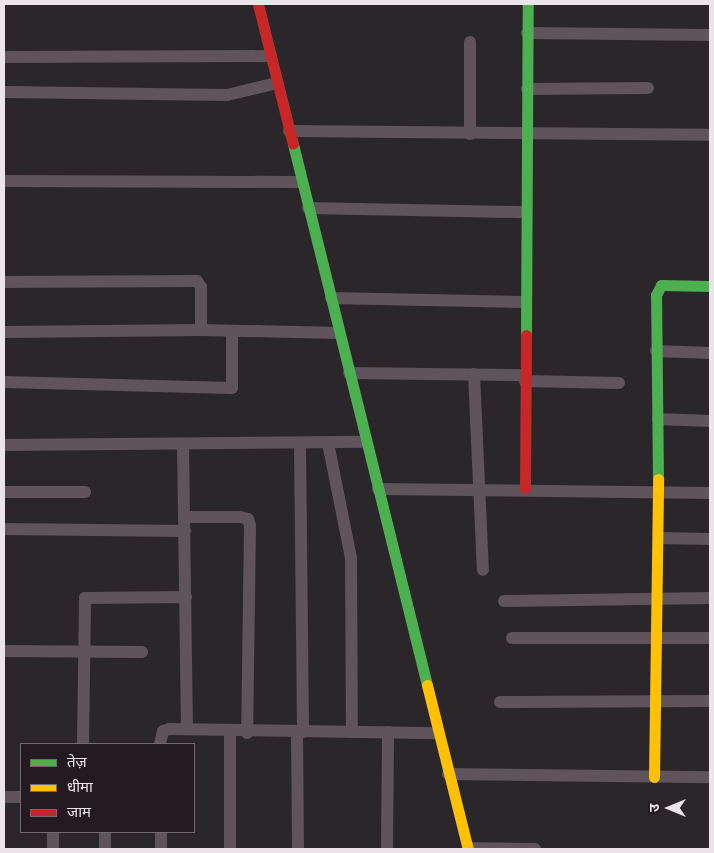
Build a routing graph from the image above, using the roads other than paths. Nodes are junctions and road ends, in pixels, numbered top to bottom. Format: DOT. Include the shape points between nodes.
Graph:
graph roads {
  1 [pos="258,4"];
  2 [pos="528,4"];
  3 [pos="528,33"];
  4 [pos="710,35"];
  5 [pos="470,42"];
  6 [pos="270,56"];
  7 [pos="4,57"];
  8 [pos="277,83"];
  9 [pos="527,88"];
  10 [pos="648,88"];
  11 [pos="4,92"];
  12 [pos="289,131"];
  13 [pos="470,134"];
  14 [pos="527,134"];
  15 [pos="710,135"];
  16 [pos="4,181"];
  17 [pos="300,182"];
  18 [pos="308,208"];
  19 [pos="526,212"];
  20 [pos="4,282"];
  21 [pos="710,286"];
  22 [pos="331,298"];
  23 [pos="526,302"];
  24 [pos="201,330"];
  25 [pos="232,331"];
  26 [pos="4,332"];
  27 [pos="339,333"];
  28 [pos="656,351"];
  29 [pos="710,352"];
  30 [pos="349,373"];
  31 [pos="474,374"];
  32 [pos="525,378"];
  33 [pos="4,382"];
  34 [pos="619,382"];
  35 [pos="658,419"];
  36 [pos="710,421"];
  37 [pos="366,442"];
  38 [pos="300,443"];
  39 [pos="328,443"];
  40 [pos="183,445"];
  41 [pos="4,446"];
  42 [pos="525,488"];
  43 [pos="378,489"];
  44 [pos="478,489"];
  45 [pos="4,492"];
  46 [pos="85,492"];
  47 [pos="659,492"];
  48 [pos="710,492"];
  49 [pos="185,517"];
  50 [pos="4,529"];
  51 [pos="185,532"];
  52 [pos="660,538"];
  53 [pos="710,540"];
  54 [pos="483,570"];
  55 [pos="186,597"];
  56 [pos="656,598"];
  57 [pos="710,598"];
  58 [pos="504,602"];
  59 [pos="512,638"];
  60 [pos="656,638"];
  61 [pos="710,638"];
  62 [pos="4,651"];
  63 [pos="85,651"];
  64 [pos="142,652"];
  65 [pos="654,701"];
  66 [pos="710,701"];
  67 [pos="500,702"];
  68 [pos="187,730"];
  69 [pos="230,732"];
  70 [pos="300,732"];
  71 [pos="352,732"];
  72 [pos="388,732"];
  73 [pos="247,733"];
  74 [pos="437,733"];
  75 [pos="83,743"];
  76 [pos="160,743"];
  77 [pos="448,774"];
  78 [pos="654,777"];
  79 [pos="710,777"];
  80 [pos="4,797"];
  81 [pos="20,797"];
  82 [pos="53,833"];
  83 [pos="105,833"];
  84 [pos="161,833"];
  85 [pos="53,849"];
  86 [pos="105,849"];
  87 [pos="161,849"];
  88 [pos="230,849"];
  89 [pos="298,849"];
  90 [pos="387,849"];
  91 [pos="468,849"];
  92 [pos="535,849"];
  1 -- 6 [label="street"];
  2 -- 3 [label="street"];
  3 -- 4 [label="street"];
  3 -- 9 [label="street"];
  5 -- 13 [label="street"];
  6 -- 7 [label="street"];
  6 -- 8 [label="street"];
  8 -- 11 [label="street" via="227,94"];
  8 -- 12 [label="street"];
  9 -- 10 [label="street"];
  9 -- 14 [label="street"];
  12 -- 13 [label="street"];
  12 -- 17 [label="street"];
  13 -- 14 [label="street"];
  14 -- 15 [label="street"];
  14 -- 19 [label="street"];
  16 -- 17 [label="street"];
  17 -- 18 [label="street"];
  18 -- 19 [label="street"];
  18 -- 22 [label="street"];
  19 -- 23 [label="street"];
  20 -- 24 [label="street" via="197,281 202,287"];
  21 -- 28 [label="street" via="661,285 656,289"];
  22 -- 23 [label="street"];
  22 -- 27 [label="street"];
  23 -- 32 [label="street"];
  24 -- 25 [label="street"];
  24 -- 26 [label="street"];
  25 -- 27 [label="street"];
  25 -- 33 [label="street" via="232,388"];
  27 -- 30 [label="street"];
  28 -- 29 [label="street"];
  28 -- 35 [label="street"];
  30 -- 31 [label="street"];
  30 -- 37 [label="street"];
  31 -- 32 [label="street"];
  31 -- 44 [label="street"];
  32 -- 34 [label="street"];
  32 -- 42 [label="street"];
  35 -- 36 [label="street"];
  35 -- 47 [label="street"];
  37 -- 39 [label="street"];
  37 -- 43 [label="street"];
  38 -- 39 [label="street"];
  38 -- 40 [label="street"];
  38 -- 70 [label="street"];
  39 -- 71 [label="street" via="351,558"];
  40 -- 41 [label="street"];
  40 -- 49 [label="street"];
  42 -- 44 [label="street"];
  42 -- 47 [label="street"];
  43 -- 44 [label="street"];
  43 -- 74 [label="street"];
  44 -- 54 [label="street"];
  45 -- 46 [label="street"];
  47 -- 48 [label="street"];
  47 -- 52 [label="street"];
  49 -- 51 [label="street"];
  49 -- 73 [label="street" via="240,517 248,520 250,526"];
  50 -- 51 [label="street"];
  51 -- 55 [label="street"];
  52 -- 53 [label="street"];
  52 -- 56 [label="street"];
  55 -- 63 [label="street" via="85,598"];
  55 -- 68 [label="street"];
  56 -- 57 [label="street"];
  56 -- 58 [label="street"];
  56 -- 60 [label="street"];
  59 -- 60 [label="street"];
  60 -- 61 [label="street"];
  60 -- 65 [label="street"];
  62 -- 63 [label="street"];
  63 -- 64 [label="street"];
  63 -- 75 [label="street"];
  65 -- 66 [label="street"];
  65 -- 67 [label="street"];
  65 -- 78 [label="street"];
  68 -- 69 [label="street"];
  68 -- 76 [label="street" via="163,731"];
  69 -- 73 [label="street"];
  69 -- 88 [label="street"];
  70 -- 71 [label="street"];
  70 -- 73 [label="street"];
  70 -- 89 [label="street"];
  71 -- 72 [label="street"];
  72 -- 74 [label="street"];
  72 -- 90 [label="street"];
  74 -- 77 [label="street"];
  77 -- 78 [label="street"];
  77 -- 91 [label="street"];
  78 -- 79 [label="street"];
  80 -- 81 [label="street"];
  82 -- 85 [label="street"];
  83 -- 86 [label="street"];
  84 -- 87 [label="street"];
  91 -- 92 [label="street"];
}
